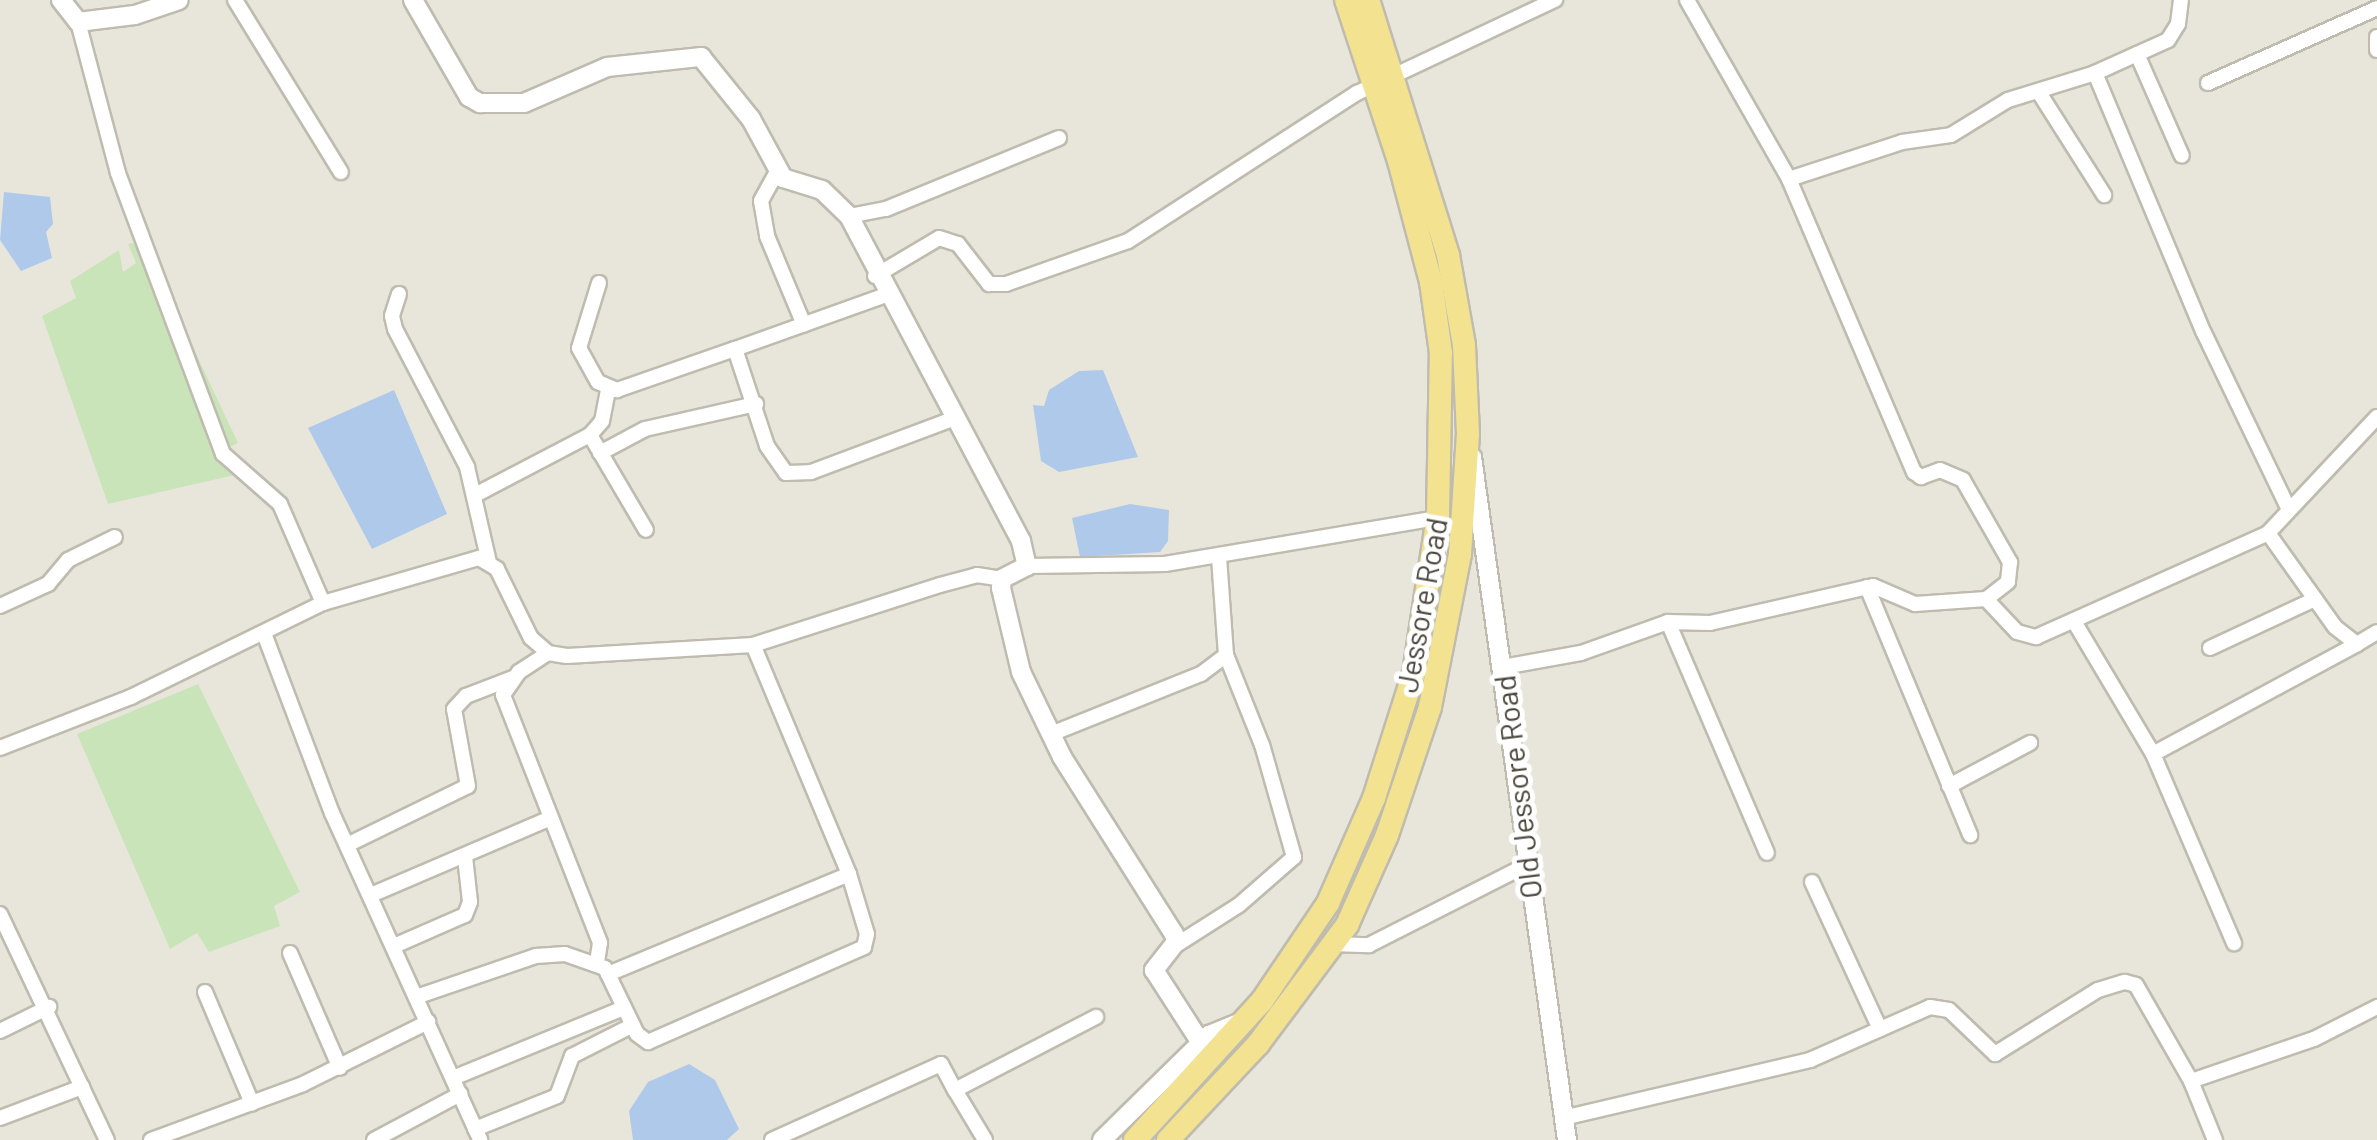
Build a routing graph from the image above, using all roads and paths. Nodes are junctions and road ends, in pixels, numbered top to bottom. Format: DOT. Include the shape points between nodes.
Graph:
graph roads {
  1 [pos="61,0"];
  2 [pos="179,0"];
  3 [pos="235,0"];
  4 [pos="413,0"];
  5 [pos="1346,0"];
  6 [pos="1368,0"];
  7 [pos="1556,0"];
  8 [pos="1687,0"];
  9 [pos="2181,0"];
  10 [pos="2377,8"];
  11 [pos="78,22"];
  12 [pos="2377,37"];
  13 [pos="2377,50"];
  14 [pos="2136,54"];
  15 [pos="2095,73"];
  16 [pos="1384,80"];
  17 [pos="2208,82"];
  18 [pos="2040,94"];
  19 [pos="1059,138"];
  20 [pos="2182,156"];
  21 [pos="778,170"];
  22 [pos="341,172"];
  23 [pos="1789,180"];
  24 [pos="2104,195"];
  25 [pos="849,216"];
  26 [pos="875,276"];
  27 [pos="599,284"];
  28 [pos="400,294"];
  29 [pos="886,295"];
  30 [pos="804,325"];
  31 [pos="735,349"];
  32 [pos="608,390"];
  33 [pos="756,404"];
  34 [pos="2377,417"];
  35 [pos="953,420"];
  36 [pos="590,436"];
  37 [pos="600,452"];
  38 [pos="477,494"];
  39 [pos="2289,510"];
  40 [pos="1473,516"];
  41 [pos="1438,517"];
  42 [pos="646,530"];
  43 [pos="2268,533"];
  44 [pos="115,537"];
  45 [pos="1219,557"];
  46 [pos="489,562"];
  47 [pos="1027,566"];
  48 [pos="1002,578"];
  49 [pos="1866,587"];
  50 [pos="1986,598"];
  51 [pos="2315,599"];
  52 [pos="324,603"];
  53 [pos="0,606"];
  54 [pos="1668,622"];
  55 [pos="2075,623"];
  56 [pos="2377,632"];
  57 [pos="265,636"];
  58 [pos="2357,644"];
  59 [pos="753,645"];
  60 [pos="2210,648"];
  61 [pos="548,653"];
  62 [pos="1226,655"];
  63 [pos="1503,667"];
  64 [pos="1426,674"];
  65 [pos="513,678"];
  66 [pos="1051,734"];
  67 [pos="2030,743"];
  68 [pos="0,748"];
  69 [pos="2153,754"];
  70 [pos="1949,786"];
  71 [pos="548,819"];
  72 [pos="1970,834"];
  73 [pos="348,844"];
  74 [pos="1767,853"];
  75 [pos="466,858"];
  76 [pos="1524,866"];
  77 [pos="850,874"];
  78 [pos="1812,882"];
  79 [pos="371,896"];
  80 [pos="1,920"];
  81 [pos="2234,943"];
  82 [pos="1332,944"];
  83 [pos="394,946"];
  84 [pos="1173,947"];
  85 [pos="290,953"];
  86 [pos="602,968"];
  87 [pos="205,992"];
  88 [pos="416,996"];
  89 [pos="2377,1006"];
  90 [pos="49,1007"];
  91 [pos="624,1008"];
  92 [pos="1096,1017"];
  93 [pos="1246,1020"];
  94 [pos="428,1022"];
  95 [pos="633,1026"];
  96 [pos="1880,1029"];
  97 [pos="0,1031"];
  98 [pos="1201,1042"];
  99 [pos="340,1068"];
  100 [pos="453,1078"];
  101 [pos="2191,1081"];
  102 [pos="82,1087"];
  103 [pos="955,1090"];
  104 [pos="460,1094"];
  105 [pos="252,1103"];
  106 [pos="0,1118"];
  107 [pos="1563,1118"];
  108 [pos="477,1135"];
  109 [pos="107,1140"];
  110 [pos="151,1140"];
  111 [pos="374,1140"];
  112 [pos="772,1140"];
  113 [pos="985,1140"];
  114 [pos="1102,1140"];
  115 [pos="1135,1140"];
  116 [pos="1168,1140"];
  117 [pos="1566,1140"];
  118 [pos="2215,1140"];
  1 -- 11 [label="street"];
  2 -- 11 [label="street" via="135,15"];
  3 -- 22 [label="street"];
  4 -- 21 [label="street" via="469,96 480,103 524,103 608,67 701,57 750,119"];
  5 -- 16 [label="highway, Jessore Road"];
  6 -- 16 [label="highway, Jessore Road"];
  7 -- 16 [label="street"];
  8 -- 23 [label="street"];
  9 -- 14 [label="street" via="2176,31"];
  10 -- 17 [label="street"];
  11 -- 52 [label="street" via="118,173 223,454 280,504"];
  12 -- 13 [label="street"];
  14 -- 15 [label="street"];
  14 -- 20 [label="street"];
  15 -- 18 [label="street"];
  15 -- 39 [label="street" via="2204,333"];
  16 -- 26 [label="street" via="1296,128 1128,241 1080,260 988,284 958,244 940,238"];
  16 -- 40 [label="highway, Jessore Road" via="1424,169 1464,345"];
  16 -- 41 [label="highway, Jessore Road" via="1441,353"];
  18 -- 23 [label="street" via="1983,112 1952,135 1902,142"];
  18 -- 24 [label="street"];
  19 -- 25 [label="street" via="886,210"];
  21 -- 25 [label="street" via="782,178 836,200"];
  21 -- 30 [label="street" via="761,201 763,213"];
  23 -- 50 [label="street" via="1914,472 1921,477 1940,470 1964,480 2010,562 2008,582"];
  25 -- 26 [label="street"];
  26 -- 29 [label="street"];
  27 -- 32 [label="street" via="579,348"];
  28 -- 38 [label="street" via="392,316 396,330"];
  29 -- 30 [label="street"];
  29 -- 35 [label="street"];
  30 -- 31 [label="street"];
  31 -- 32 [label="street"];
  31 -- 33 [label="street"];
  32 -- 36 [label="street" via="602,421"];
  33 -- 35 [label="street" via="776,463 798,476"];
  33 -- 37 [label="street" via="646,429"];
  34 -- 39 [label="street"];
  35 -- 47 [label="street" via="1021,540"];
  36 -- 37 [label="street"];
  36 -- 38 [label="street"];
  37 -- 42 [label="street"];
  38 -- 46 [label="street"];
  39 -- 43 [label="street"];
  40 -- 41 [label="street"];
  40 -- 63 [label="street, Old Jessore Road"];
  40 -- 64 [label="highway, Jessore Road"];
  41 -- 45 [label="street"];
  41 -- 64 [label="highway, Jessore Road"];
  43 -- 51 [label="street"];
  43 -- 55 [label="street"];
  44 -- 53 [label="street" via="68,560 48,584"];
  45 -- 47 [label="street"];
  45 -- 62 [label="street"];
  46 -- 52 [label="street" via="465,559"];
  46 -- 61 [label="street" via="532,638"];
  47 -- 48 [label="street"];
  48 -- 59 [label="street" via="958,580"];
  48 -- 66 [label="street" via="1022,672"];
  49 -- 50 [label="street" via="1897,592 1915,604"];
  49 -- 54 [label="street" via="1710,623"];
  49 -- 70 [label="street"];
  50 -- 55 [label="street" via="2024,636"];
  51 -- 58 [label="street" via="2334,627"];
  51 -- 60 [label="street"];
  52 -- 57 [label="street"];
  54 -- 63 [label="street" via="1581,653"];
  54 -- 74 [label="street"];
  55 -- 69 [label="street"];
  56 -- 58 [label="street"];
  57 -- 68 [label="street"];
  57 -- 73 [label="street"];
  58 -- 69 [label="street"];
  59 -- 61 [label="street"];
  59 -- 77 [label="street"];
  61 -- 65 [label="street"];
  62 -- 66 [label="street" via="1201,674"];
  62 -- 84 [label="street" via="1262,744 1294,857 1239,905"];
  63 -- 76 [label="street, Old Jessore Road"];
  64 -- 82 [label="highway" via="1387,835"];
  64 -- 93 [label="highway, Jessore Road" via="1336,887"];
  65 -- 71 [label="street" via="504,696 507,711"];
  65 -- 73 [label="street" via="466,696 454,709 468,786"];
  66 -- 84 [label="street" via="1174,934"];
  67 -- 70 [label="street"];
  69 -- 81 [label="street"];
  70 -- 72 [label="street"];
  71 -- 75 [label="street"];
  71 -- 86 [label="street" via="600,943"];
  73 -- 79 [label="street"];
  75 -- 79 [label="street"];
  75 -- 83 [label="street" via="470,902 464,915"];
  76 -- 82 [label="street" via="1369,945"];
  76 -- 107 [label="street, Old Jessore Road"];
  77 -- 86 [label="street"];
  77 -- 95 [label="street" via="867,934 856,954 661,1040 643,1040"];
  78 -- 96 [label="street"];
  79 -- 83 [label="street"];
  80 -- 90 [label="street"];
  82 -- 116 [label="highway" via="1258,1044"];
  83 -- 88 [label="street"];
  84 -- 98 [label="street" via="1154,970"];
  85 -- 99 [label="street"];
  86 -- 88 [label="street" via="536,956"];
  86 -- 91 [label="street"];
  87 -- 105 [label="street"];
  88 -- 94 [label="street"];
  89 -- 101 [label="street" via="2314,1038"];
  90 -- 97 [label="street"];
  90 -- 102 [label="street"];
  91 -- 95 [label="street"];
  91 -- 100 [label="street"];
  92 -- 103 [label="street"];
  93 -- 98 [label="street"];
  93 -- 115 [label="highway, Jessore Road"];
  94 -- 99 [label="street"];
  94 -- 100 [label="street"];
  95 -- 108 [label="street" via="572,1056 556,1096"];
  96 -- 101 [label="street" via="1939,1007 1996,1054 2098,990 2125,982 2136,985"];
  96 -- 107 [label="street" via="1810,1060"];
  98 -- 114 [label="street"];
  99 -- 105 [label="street"];
  100 -- 104 [label="street"];
  101 -- 118 [label="street"];
  102 -- 106 [label="street"];
  102 -- 109 [label="street"];
  103 -- 112 [label="street" via="941,1064"];
  103 -- 113 [label="street"];
  104 -- 108 [label="street"];
  104 -- 111 [label="street"];
  105 -- 110 [label="street"];
  107 -- 117 [label="street, Old Jessore Road"];
}
